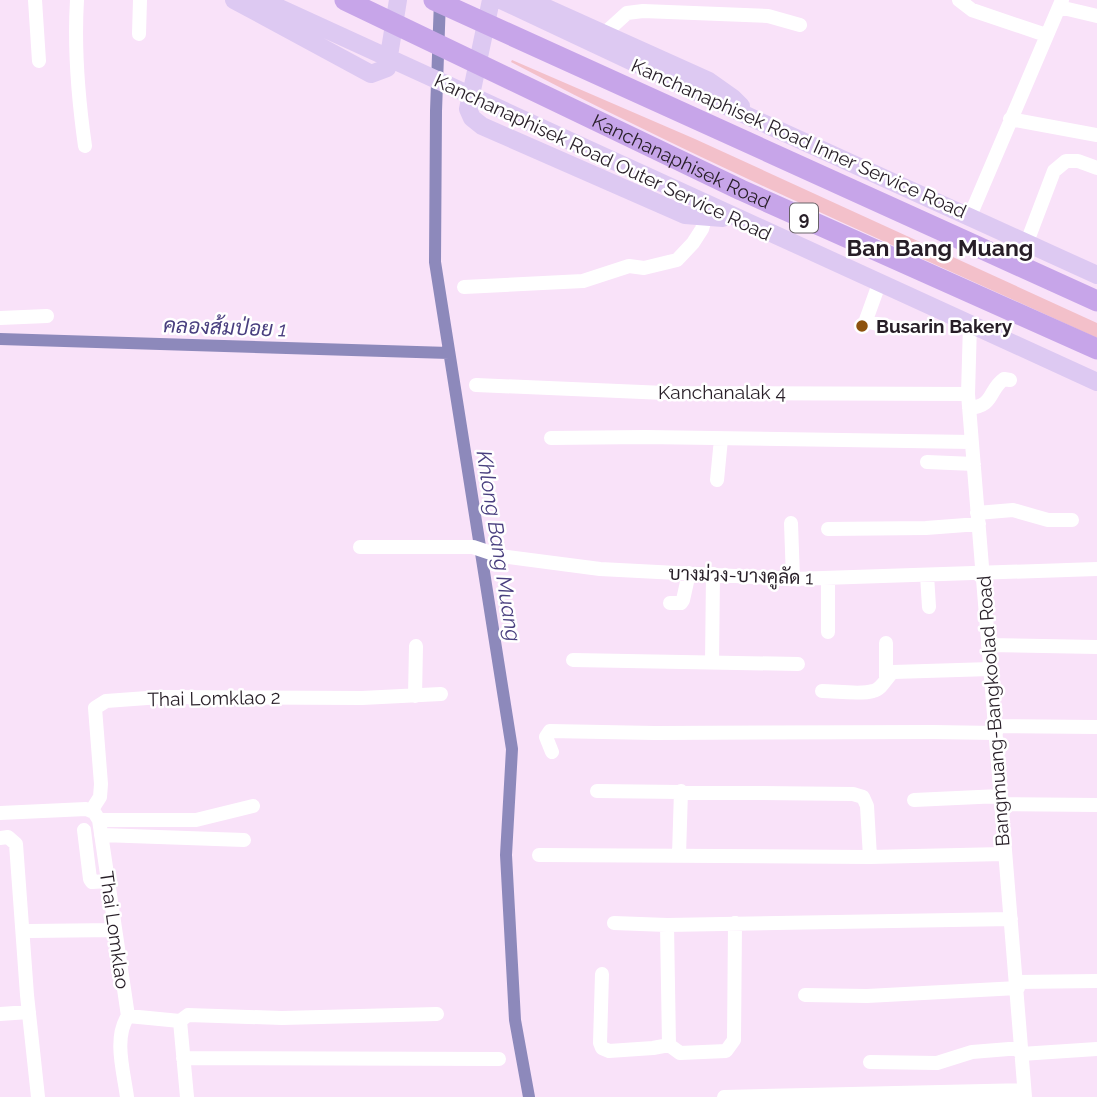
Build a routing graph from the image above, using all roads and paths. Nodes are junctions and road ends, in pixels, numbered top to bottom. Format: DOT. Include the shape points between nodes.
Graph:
graph roads {
  1 [pos="35,0"];
  2 [pos="77,0"];
  3 [pos="140,0"];
  4 [pos="234,0"];
  5 [pos="262,0"];
  6 [pos="345,0"];
  7 [pos="398,0"];
  8 [pos="434,0"];
  9 [pos="491,0"];
  10 [pos="501,0"];
  11 [pos="959,0"];
  12 [pos="1061,3"];
  13 [pos="525,5"];
  14 [pos="1097,16"];
  15 [pos="800,25"];
  16 [pos="605,33"];
  17 [pos="139,34"];
  18 [pos="1046,35"];
  19 [pos="39,61"];
  20 [pos="752,118"];
  21 [pos="1010,119"];
  22 [pos="1097,135"];
  23 [pos="85,146"];
  24 [pos="1097,168"];
  25 [pos="706,215"];
  26 [pos="970,216"];
  27 [pos="741,220"];
  28 [pos="1027,242"];
  29 [pos="1097,275"];
  30 [pos="879,284"];
  31 [pos="464,287"];
  32 [pos="1097,301"];
  33 [pos="47,316"];
  34 [pos="0,318"];
  35 [pos="970,324"];
  36 [pos="892,327"];
  37 [pos="1097,349"];
  38 [pos="1010,380"];
  39 [pos="1097,382"];
  40 [pos="476,385"];
  41 [pos="969,401"];
  42 [pos="551,438"];
  43 [pos="721,439"];
  44 [pos="972,442"];
  45 [pos="927,462"];
  46 [pos="974,464"];
  47 [pos="717,480"];
  48 [pos="978,518"];
  49 [pos="1072,520"];
  50 [pos="791,523"];
  51 [pos="828,529"];
  52 [pos="360,547"];
  53 [pos="1097,569"];
  54 [pos="689,573"];
  55 [pos="982,573"];
  56 [pos="713,574"];
  57 [pos="928,575"];
  58 [pos="828,578"];
  59 [pos="793,579"];
  60 [pos="670,603"];
  61 [pos="929,607"];
  62 [pos="828,632"];
  63 [pos="886,643"];
  64 [pos="988,645"];
  65 [pos="416,646"];
  66 [pos="1097,647"];
  67 [pos="573,660"];
  68 [pos="712,662"];
  69 [pos="798,664"];
  70 [pos="990,668"];
  71 [pos="886,677"];
  72 [pos="822,691"];
  73 [pos="441,694"];
  74 [pos="415,696"];
  75 [pos="1097,727"];
  76 [pos="996,729"];
  77 [pos="552,752"];
  78 [pos="597,791"];
  79 [pos="681,791"];
  80 [pos="914,800"];
  81 [pos="1001,800"];
  82 [pos="1097,805"];
  83 [pos="253,806"];
  84 [pos="0,813"];
  85 [pos="97,822"];
  86 [pos="84,830"];
  87 [pos="0,838"];
  88 [pos="244,840"];
  89 [pos="1004,854"];
  90 [pos="539,855"];
  91 [pos="679,855"];
  92 [pos="870,857"];
  93 [pos="108,881"];
  94 [pos="1011,919"];
  95 [pos="614,923"];
  96 [pos="735,923"];
  97 [pos="667,925"];
  98 [pos="115,930"];
  99 [pos="30,931"];
  100 [pos="602,974"];
  101 [pos="1097,981"];
  102 [pos="1017,985"];
  103 [pos="805,995"];
  104 [pos="29,1012"];
  105 [pos="0,1014"];
  106 [pos="437,1014"];
  107 [pos="128,1016"];
  108 [pos="180,1021"];
  109 [pos="669,1045"];
  110 [pos="1097,1049"];
  111 [pos="1021,1051"];
  112 [pos="183,1058"];
  113 [pos="499,1059"];
  114 [pos="870,1062"];
  115 [pos="1025,1093"];
  116 [pos="812,1095"];
  117 [pos="38,1097"];
  118 [pos="127,1097"];
  119 [pos="187,1097"];
  120 [pos="724,1097"];
  1 -- 19 [label="street"];
  2 -- 23 [label="street" via="78,94"];
  3 -- 17 [label="street"];
  4 -- 7 [label="main road" via="371,74 387,68"];
  5 -- 27 [label="main road, Kanchanaphisek Road Outer Service Road"];
  6 -- 37 [label="highway, Kanchanaphisek Road / 9" via="741,190"];
  8 -- 32 [label="highway, 9"];
  9 -- 25 [label="main road" via="468,109 472,118 685,215"];
  10 -- 13 [label="main road, Kanchanaphisek Road Inner Service Road"];
  11 -- 18 [label="street" via="972,10"];
  12 -- 14 [label="street"];
  12 -- 18 [label="street"];
  13 -- 16 [label="main road"];
  13 -- 20 [label="main road, Kanchanaphisek Road Inner Service Road"];
  15 -- 16 [label="street" via="768,16 643,10 626,13"];
  16 -- 20 [label="main road" via="709,81"];
  18 -- 21 [label="street"];
  20 -- 26 [label="main road, Kanchanaphisek Road Inner Service Road"];
  21 -- 22 [label="street"];
  21 -- 26 [label="street"];
  24 -- 28 [label="street" via="1066,161 1055,171"];
  25 -- 27 [label="main road"];
  25 -- 31 [label="street" via="693,243 677,260 645,268 629,266 583,281"];
  26 -- 28 [label="main road, Kanchanaphisek Road Inner Service Road"];
  27 -- 30 [label="main road, Kanchanaphisek Road Outer Service Road"];
  28 -- 29 [label="main road, Kanchanaphisek Road Inner Service Road"];
  30 -- 35 [label="main road, Kanchanaphisek Road Outer Service Road"];
  30 -- 36 [label="street" via="866,320"];
  33 -- 34 [label="street"];
  35 -- 39 [label="main road, Kanchanaphisek Road Outer Service Road"];
  35 -- 41 [label="street, Bangmuang-Bangkoolad Road"];
  38 -- 41 [label="street" via="999,382 980,407"];
  40 -- 41 [label="street, Kanchanalak 4"];
  41 -- 44 [label="street, Bangmuang-Bangkoolad Road"];
  42 -- 43 [label="street"];
  43 -- 44 [label="street"];
  43 -- 47 [label="street"];
  44 -- 46 [label="street, Bangmuang-Bangkoolad Road"];
  45 -- 46 [label="street"];
  46 -- 48 [label="street, Bangmuang-Bangkoolad Road"];
  48 -- 49 [label="street" via="1013,510 1048,520"];
  48 -- 51 [label="street" via="926,528"];
  48 -- 55 [label="street, Bangmuang-Bangkoolad Road"];
  50 -- 59 [label="street"];
  52 -- 54 [label="street, บางม่วง-บางคูลัด 1" via="473,547 500,556 600,569"];
  53 -- 55 [label="street, บางม่วง-บางคูลัด 1"];
  54 -- 56 [label="street, บางม่วง-บางคูลัด 1"];
  54 -- 60 [label="street" via="683,600"];
  55 -- 57 [label="street, บางม่วง-บางคูลัด 1"];
  55 -- 64 [label="street, Bangmuang-Bangkoolad Road"];
  56 -- 59 [label="street, บางม่วง-บางคูลัด 1"];
  56 -- 68 [label="street"];
  57 -- 58 [label="street, บางม่วง-บางคูลัด 1"];
  57 -- 61 [label="street"];
  58 -- 59 [label="street, บางม่วง-บางคูลัด 1"];
  58 -- 62 [label="street"];
  63 -- 71 [label="street"];
  64 -- 66 [label="street"];
  64 -- 70 [label="street, Bangmuang-Bangkoolad Road"];
  65 -- 74 [label="street"];
  67 -- 68 [label="street"];
  68 -- 69 [label="street"];
  70 -- 71 [label="street"];
  70 -- 76 [label="street, Bangmuang-Bangkoolad Road"];
  71 -- 72 [label="street" via="873,691"];
  73 -- 74 [label="street, Thai Lomklao 2"];
  74 -- 85 [label="street, Thai Lomklao 2" via="106,701 95,708 101,784"];
  75 -- 76 [label="street"];
  76 -- 77 [label="street" via="550,730 546,737"];
  76 -- 81 [label="street, Bangmuang-Bangkoolad Road"];
  78 -- 79 [label="street"];
  79 -- 91 [label="street"];
  79 -- 92 [label="street" via="863,797"];
  80 -- 81 [label="street"];
  81 -- 82 [label="street"];
  81 -- 89 [label="street, Bangmuang-Bangkoolad Road"];
  83 -- 85 [label="street" via="197,820"];
  84 -- 85 [label="street" via="86,809"];
  85 -- 88 [label="street"];
  85 -- 93 [label="street, Thai Lomklao"];
  86 -- 93 [label="street" via="90,879"];
  87 -- 104 [label="street" via="16,844"];
  89 -- 92 [label="street"];
  89 -- 94 [label="street, Bangmuang-Bangkoolad Road"];
  90 -- 91 [label="street"];
  91 -- 92 [label="street"];
  93 -- 98 [label="street, Thai Lomklao"];
  94 -- 96 [label="street"];
  94 -- 102 [label="street, Bangmuang-Bangkoolad Road"];
  95 -- 97 [label="street"];
  96 -- 97 [label="street"];
  96 -- 109 [label="street" via="731,1047 680,1053"];
  97 -- 109 [label="street"];
  98 -- 99 [label="street"];
  98 -- 107 [label="street, Thai Lomklao"];
  100 -- 109 [label="street" via="602,1048"];
  101 -- 102 [label="street"];
  102 -- 103 [label="street" via="867,996"];
  102 -- 111 [label="street, Bangmuang-Bangkoolad Road"];
  104 -- 105 [label="street"];
  104 -- 117 [label="street"];
  106 -- 108 [label="street, Thai Lomklao" via="188,1015"];
  107 -- 108 [label="street, Thai Lomklao"];
  107 -- 118 [label="street" via="121,1031"];
  108 -- 112 [label="street"];
  110 -- 111 [label="street"];
  111 -- 114 [label="street" via="972,1052 937,1063"];
  111 -- 115 [label="street, Bangmuang-Bangkoolad Road"];
  112 -- 113 [label="street"];
  112 -- 119 [label="street"];
  115 -- 116 [label="street"];
  116 -- 120 [label="street"];
}
